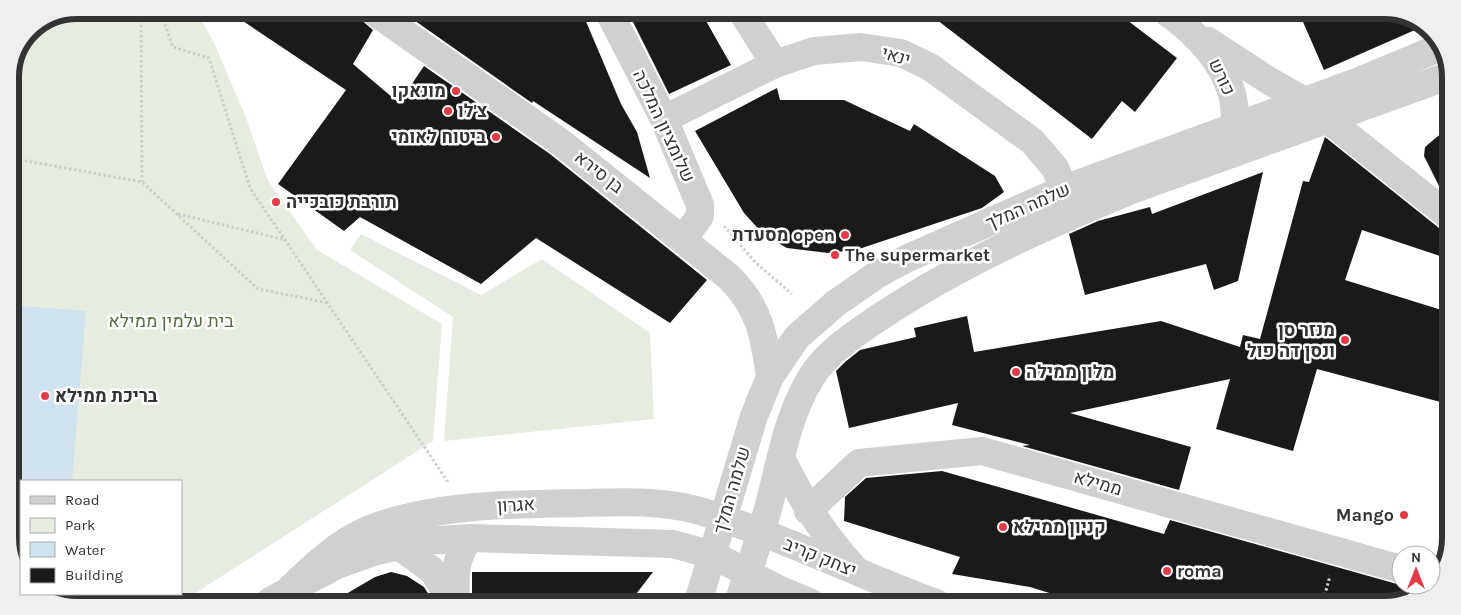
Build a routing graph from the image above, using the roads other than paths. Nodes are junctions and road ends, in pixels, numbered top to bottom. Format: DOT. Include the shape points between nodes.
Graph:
graph roads {
  1 [pos="384,19"];
  2 [pos="613,19"];
  3 [pos="746,19"];
  4 [pos="1177,20"];
  5 [pos="1435,49"];
  6 [pos="775,64"];
  7 [pos="1442,78"];
  8 [pos="1305,101"];
  9 [pos="664,119"];
  10 [pos="1327,119"];
  11 [pos="1235,126"];
  12 [pos="1223,157"];
  13 [pos="1064,189"];
  14 [pos="1083,210"];
  15 [pos="1442,210"];
  16 [pos="683,239"];
  17 [pos="770,377"];
  18 [pos="781,458"];
  19 [pos="808,511"];
  20 [pos="724,520"];
  21 [pos="760,534"];
  22 [pos="470,538"];
  23 [pos="399,546"];
  24 [pos="713,555"];
  25 [pos="1391,566"];
  26 [pos="748,573"];
  27 [pos="859,573"];
  28 [pos="280,595"];
  29 [pos="448,596"];
  30 [pos="456,596"];
  31 [pos="700,596"];
  32 [pos="740,596"];
  33 [pos="794,596"];
  34 [pos="918,596"];
  1 -- 16 [label="street, בן סירא" via="560,141"];
  2 -- 9 [label="street, שלומציון המלכה"];
  3 -- 6 [label="street"];
  4 -- 8 [label="street"];
  4 -- 11 [label="street, כורש" via="1206,47 1227,79"];
  5 -- 8 [label="street, שלמה המלך"];
  6 -- 9 [label="street, ינאי"];
  6 -- 13 [label="street, ינאי" via="814,51 861,47 901,53 930,67 1032,141 1055,168"];
  7 -- 10 [label="street, שלמה המלך"];
  8 -- 11 [label="street, שלמה המלך"];
  9 -- 16 [label="street, שלומציון המלכה" via="701,212"];
  10 -- 12 [label="street, שלמה המלך"];
  10 -- 15 [label="street"];
  11 -- 12 [label="street, כורש"];
  11 -- 13 [label="street, שלמה המלך"];
  12 -- 14 [label="street, שלמה המלך"];
  13 -- 14 [label="street, ינאי"];
  13 -- 17 [label="street, שלמה המלך" via="878,274 836,303 797,337"];
  14 -- 18 [label="street, שלמה המלך" via="944,278 897,306 841,346 812,375 790,423"];
  16 -- 17 [label="street, בן סירא" via="743,291 764,337"];
  17 -- 20 [label="street, שלמה המלך" via="754,416"];
  18 -- 19 [label="street"];
  18 -- 21 [label="street, שלמה המלך"];
  19 -- 25 [label="street, ממילא" via="860,463 982,451"];
  19 -- 27 [label="street" via="830,542"];
  20 -- 21 [label="street, אגרון"];
  20 -- 24 [label="street, שלמה המלך"];
  20 -- 28 [label="street, אגרון" via="700,511 658,504 552,503 398,520 368,530 316,563"];
  21 -- 26 [label="street, שלמה המלך"];
  21 -- 27 [label="street, יצחק קריב"];
  22 -- 23 [label="street, אגרון" via="444,538"];
  22 -- 24 [label="street, אגרון" via="655,542"];
  22 -- 30 [label="street" via="456,563"];
  23 -- 28 [label="street, אגרון" via="338,565"];
  23 -- 29 [label="street" via="433,572"];
  24 -- 26 [label="street"];
  24 -- 31 [label="street, שלמה המלך"];
  26 -- 32 [label="street, שלמה המלך"];
  26 -- 33 [label="street"];
  27 -- 34 [label="street, יצחק קריב"];
}
